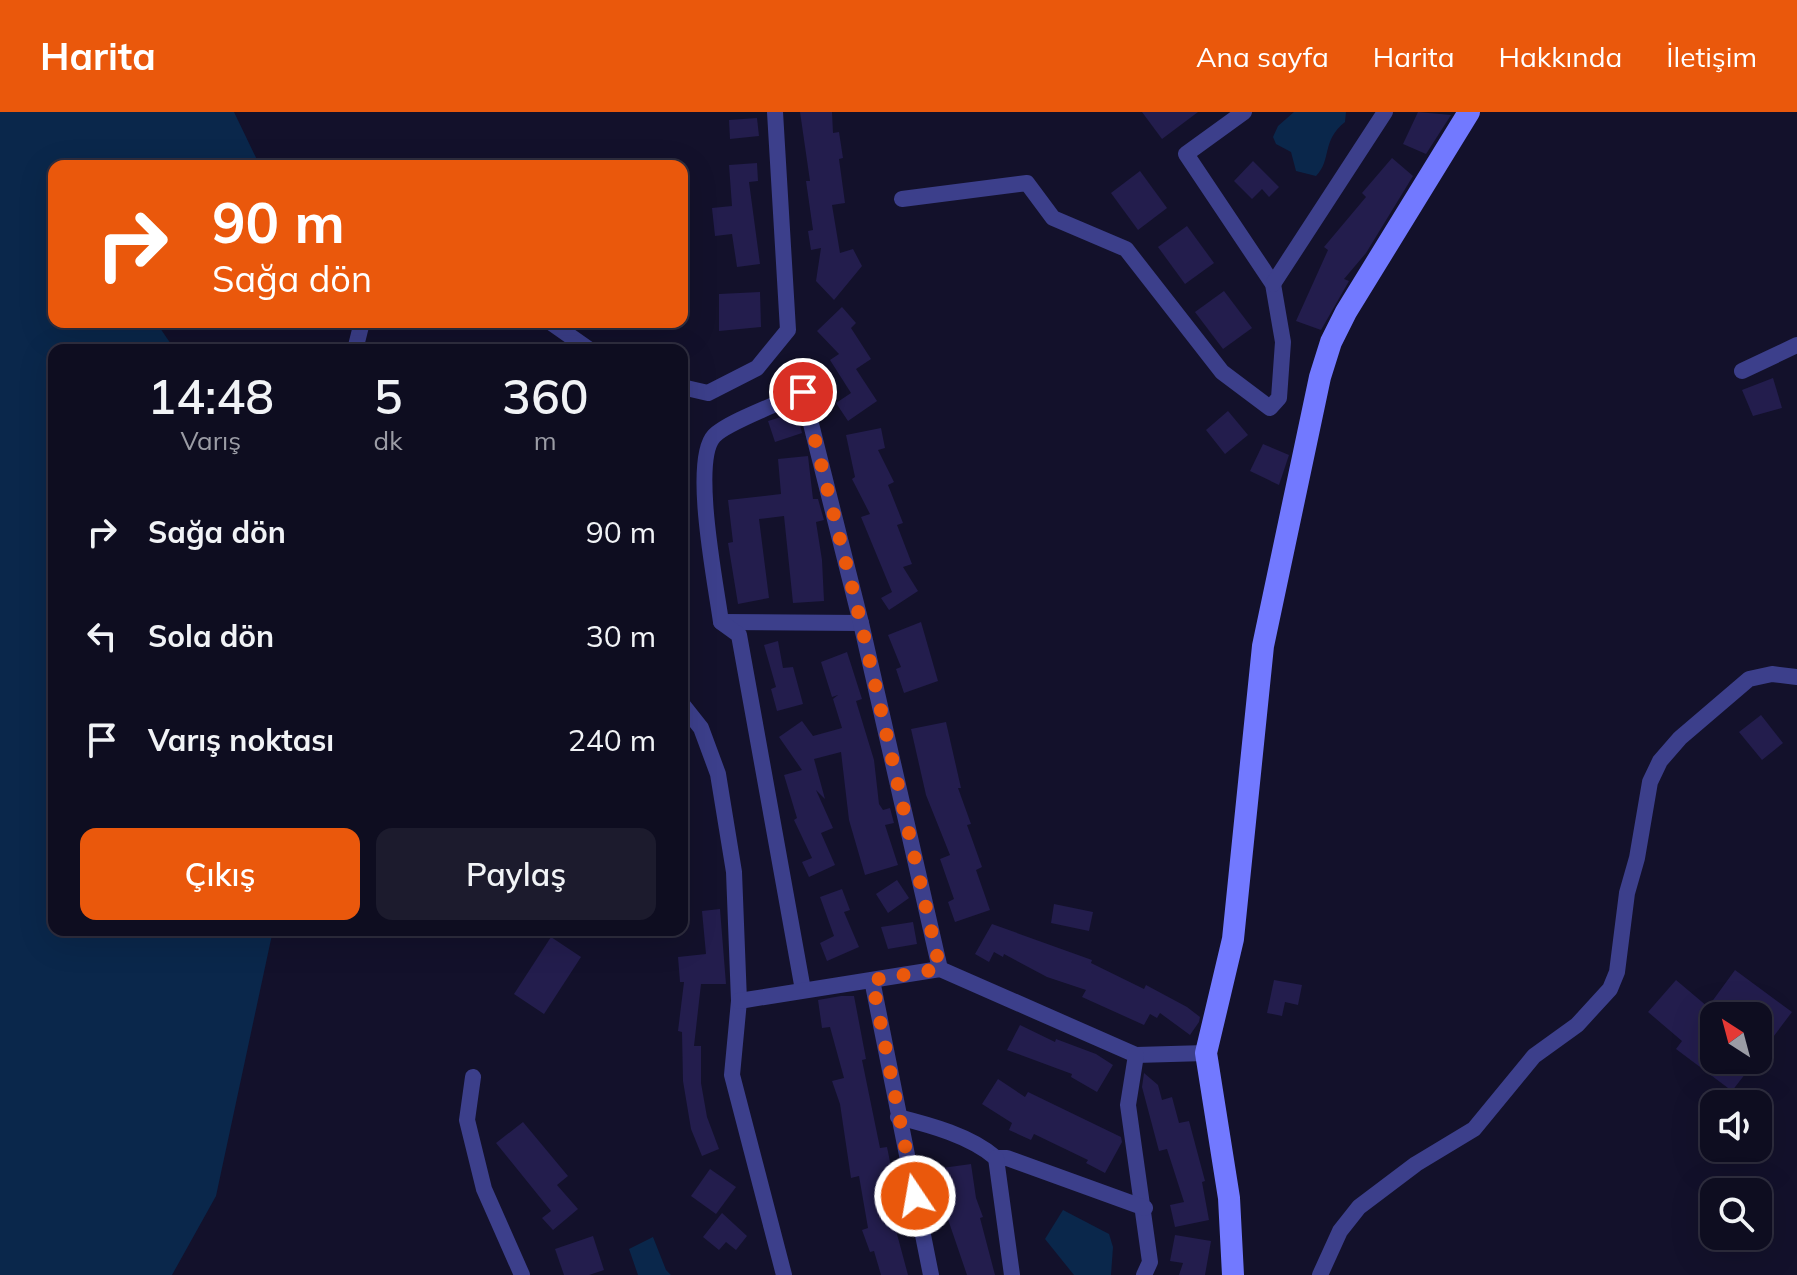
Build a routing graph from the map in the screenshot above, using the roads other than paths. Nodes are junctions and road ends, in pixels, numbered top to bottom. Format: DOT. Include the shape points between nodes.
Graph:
graph roads {
  1 [pos="775,112"];
  2 [pos="1244,112"];
  3 [pos="1385,112"];
  4 [pos="1469,112"];
  5 [pos="902,199"];
  6 [pos="1273,284"];
  7 [pos="559,328"];
  8 [pos="581,344"];
  9 [pos="1797,345"];
  10 [pos="1742,371"];
  11 [pos="688,388"];
  12 [pos="721,622"];
  13 [pos="861,623"];
  14 [pos="1797,677"];
  15 [pos="688,712"];
  16 [pos="940,969"];
  17 [pos="872,980"];
  18 [pos="803,990"];
  19 [pos="739,1001"];
  20 [pos="1206,1053"];
  21 [pos="1136,1055"];
  22 [pos="473,1077"];
  23 [pos="898,1117"];
  24 [pos="996,1158"];
  25 [pos="1145,1208"];
  26 [pos="522,1275"];
  27 [pos="784,1275"];
  28 [pos="931,1275"];
  29 [pos="1012,1275"];
  30 [pos="1144,1275"];
  31 [pos="1233,1275"];
  32 [pos="1320,1275"];
  1 -- 11 [label="street" via="788,330 757,368 708,393"];
  2 -- 6 [label="street" via="1186,154"];
  3 -- 6 [label="street"];
  4 -- 20 [label="main road" via="1346,312 1320,377 1263,646 1233,939"];
  5 -- 6 [label="street" via="1027,183 1053,218 1126,249 1222,372 1270,408 1279,398 1283,342"];
  7 -- 8 [label="street"];
  9 -- 10 [label="street"];
  12 -- 13 [label="street"];
  12 -- 13 [label="street" via="705,502 705,447 717,432 803,392"];
  12 -- 18 [label="street" via="739,635"];
  13 -- 16 [label="street"];
  14 -- 32 [label="street" via="1772,674 1749,679 1660,761 1650,782 1610,989 1577,1025 1534,1056 1474,1129 1359,1207 1340,1231"];
  15 -- 19 [label="street" via="701,728 718,774 734,872"];
  16 -- 17 [label="street"];
  16 -- 21 [label="street"];
  17 -- 18 [label="street"];
  17 -- 23 [label="street"];
  18 -- 19 [label="street"];
  19 -- 27 [label="street" via="732,1075"];
  20 -- 21 [label="street"];
  20 -- 31 [label="main road" via="1229,1198"];
  21 -- 25 [label="street" via="1128,1105"];
  22 -- 26 [label="street" via="467,1120 484,1189"];
  23 -- 24 [label="street" via="928,1125"];
  23 -- 28 [label="street"];
  24 -- 25 [label="street"];
  24 -- 29 [label="street"];
  25 -- 30 [label="street" via="1150,1262"];
}
